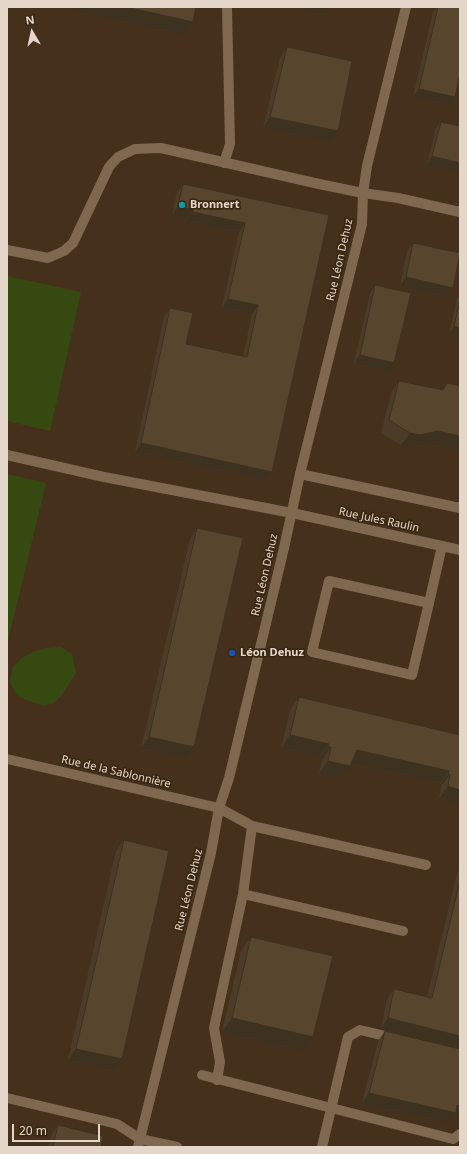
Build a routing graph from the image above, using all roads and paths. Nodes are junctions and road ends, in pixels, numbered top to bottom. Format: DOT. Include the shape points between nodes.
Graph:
graph roads {
  1 [pos="228,7"];
  2 [pos="406,7"];
  3 [pos="224,163"];
  4 [pos="363,193"];
  5 [pos="460,212"];
  6 [pos="7,250"];
  7 [pos="7,455"];
  8 [pos="300,474"];
  9 [pos="460,508"];
  10 [pos="292,513"];
  11 [pos="442,546"];
  12 [pos="460,550"];
  13 [pos="429,604"];
  14 [pos="7,759"];
  15 [pos="220,808"];
  16 [pos="252,826"];
  17 [pos="426,865"];
  18 [pos="243,894"];
  19 [pos="403,931"];
  20 [pos="406,1041"];
  21 [pos="202,1075"];
  22 [pos="217,1080"];
  23 [pos="7,1098"];
  24 [pos="331,1108"];
  25 [pos="460,1134"];
  26 [pos="139,1143"];
  27 [pos="177,1147"];
  28 [pos="322,1147"];
  1 -- 3 [label="street" via="230,144"];
  2 -- 4 [label="street, Rue Léon Dehuz"];
  3 -- 4 [label="street"];
  3 -- 6 [label="street" via="161,148 135,149 118,157 109,167 73,243 64,251 48,258"];
  4 -- 5 [label="street"];
  4 -- 8 [label="street, Rue Léon Dehuz" via="362,224"];
  7 -- 10 [label="street, Rue Jules Raulin" via="104,477"];
  8 -- 9 [label="street"];
  8 -- 10 [label="street, Rue Léon Dehuz"];
  10 -- 11 [label="street, Rue Jules Raulin"];
  10 -- 15 [label="street, Rue Léon Dehuz"];
  11 -- 12 [label="street, Rue Jules Raulin"];
  11 -- 13 [label="street"];
  13 -- 13 [label="street" via="412,675 312,652 329,581"];
  14 -- 15 [label="street, Rue de la Sablonnière"];
  15 -- 16 [label="street, Rue de la Sablonnière"];
  15 -- 26 [label="street, Rue Léon Dehuz"];
  16 -- 17 [label="street, Rue de la Sablonnière"];
  16 -- 18 [label="street"];
  18 -- 19 [label="street"];
  18 -- 22 [label="street" via="214,1028 220,1062"];
  20 -- 24 [label="street" via="360,1030 348,1037"];
  21 -- 22 [label="street"];
  22 -- 24 [label="street"];
  23 -- 26 [label="street" via="117,1124"];
  24 -- 25 [label="street" via="453,1139"];
  24 -- 28 [label="street"];
  26 -- 27 [label="street"];
}
